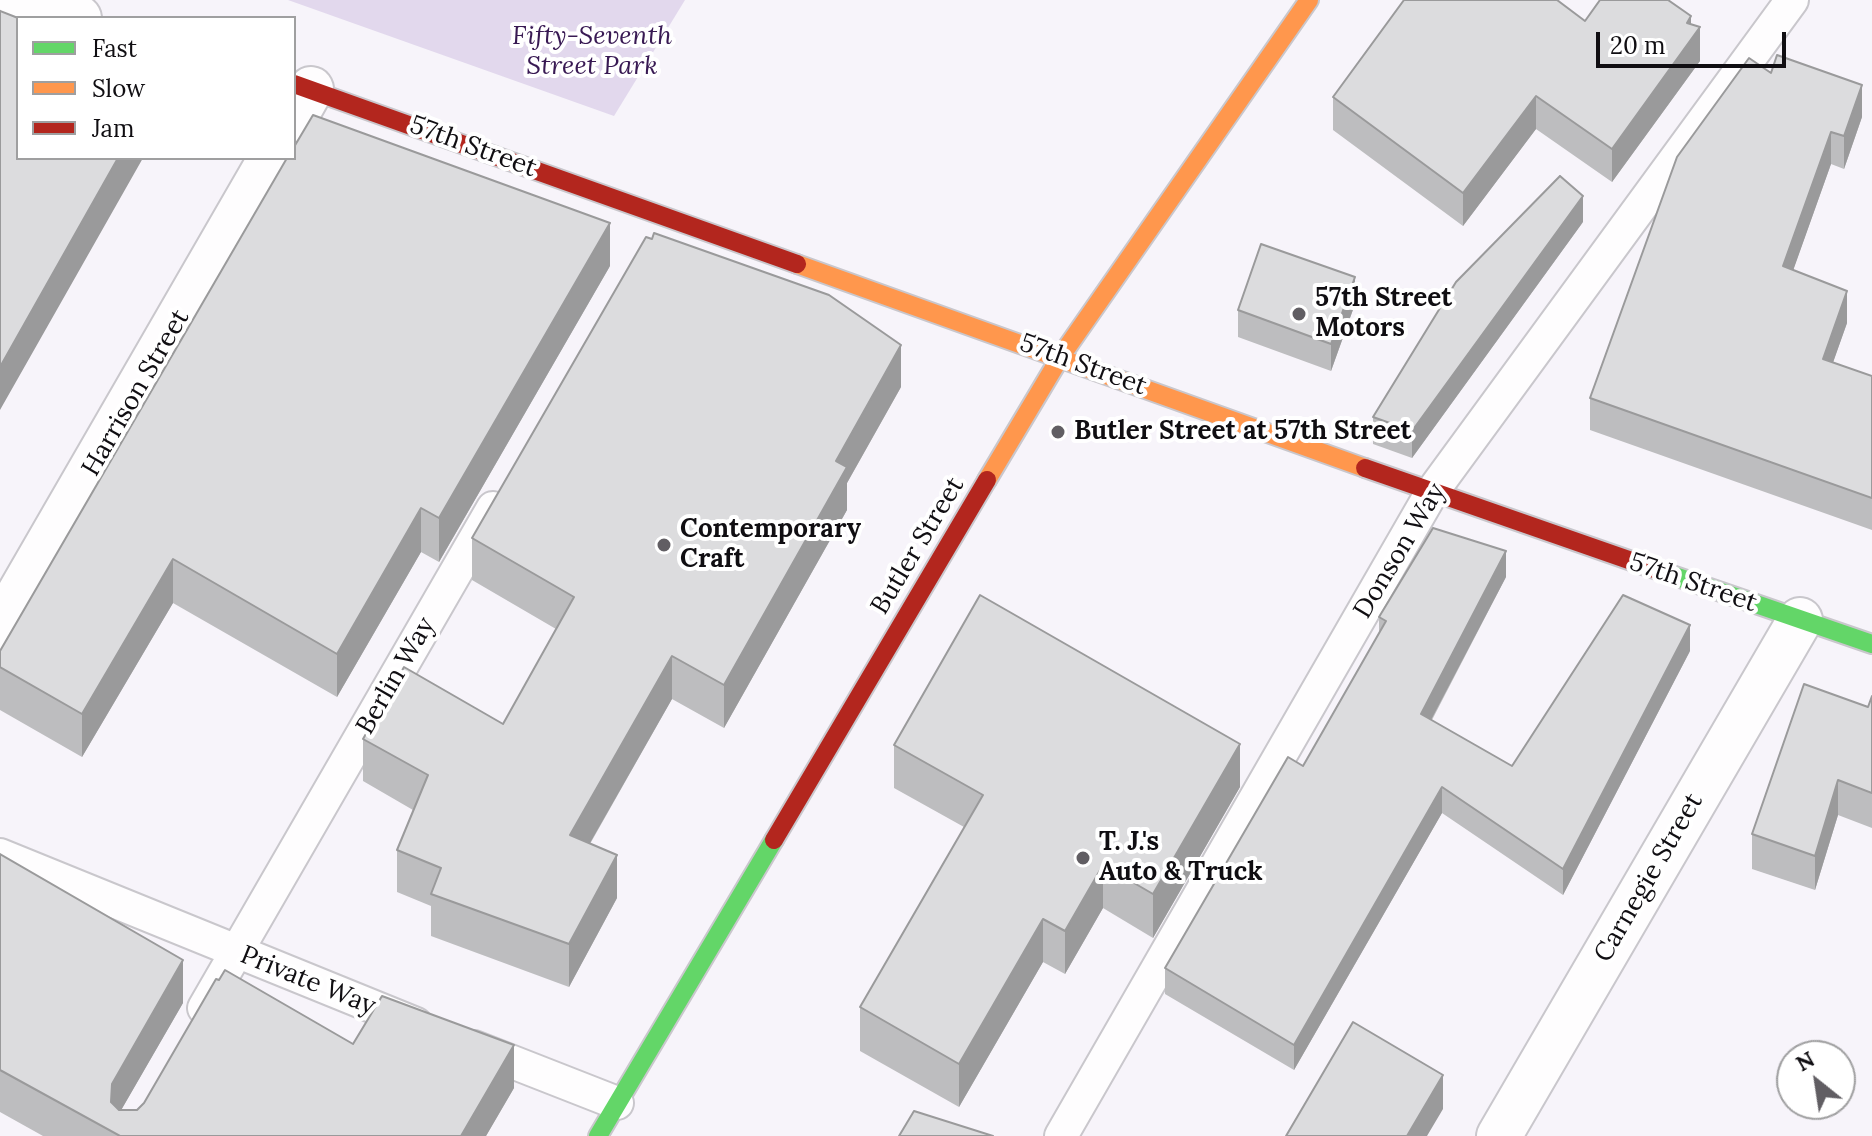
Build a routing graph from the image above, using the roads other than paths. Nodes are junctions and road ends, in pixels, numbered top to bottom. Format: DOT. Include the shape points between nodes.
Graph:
graph roads {
  1 [pos="20,0"];
  2 [pos="1309,0"];
  3 [pos="1792,0"];
  4 [pos="72,16"];
  5 [pos="300,98"];
  6 [pos="270,160"];
  7 [pos="1061,356"];
  8 [pos="504,488"];
  9 [pos="1432,492"];
  10 [pos="1800,620"];
  11 [pos="0,627"];
  12 [pos="1872,644"];
  13 [pos="0,855"];
  14 [pos="236,953"];
  15 [pos="190,1031"];
  16 [pos="617,1103"];
  17 [pos="598,1136"];
  18 [pos="1061,1136"];
  19 [pos="1499,1136"];
  1 -- 4 [label="street"];
  2 -- 7 [label="street, Butler Street"];
  3 -- 9 [label="lane, Donson Way"];
  5 -- 7 [label="street, 57th Street" via="654,228"];
  6 -- 11 [label="street, Harrison Street"];
  7 -- 9 [label="street, 57th Street"];
  7 -- 16 [label="street, Butler Street"];
  8 -- 14 [label="lane, Berlin Way"];
  9 -- 10 [label="street, 57th Street"];
  9 -- 18 [label="lane, Donson Way"];
  10 -- 12 [label="street, 57th Street"];
  10 -- 19 [label="street, Carnegie Street"];
  13 -- 14 [label="lane, Private Way"];
  14 -- 15 [label="lane, Berlin Way"];
  14 -- 16 [label="lane, Private Way"];
  16 -- 17 [label="street, Butler Street"];
}
